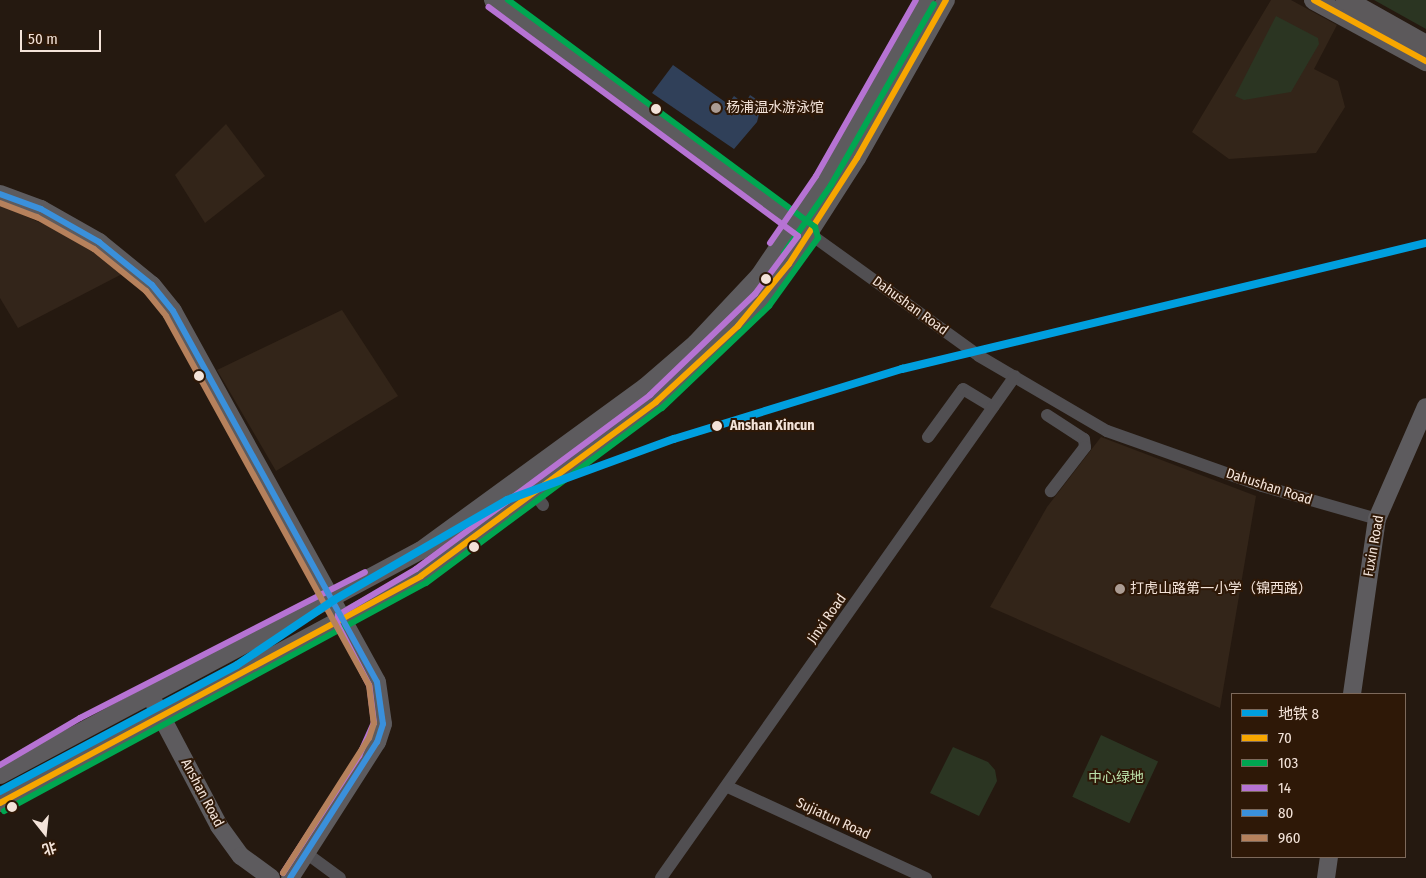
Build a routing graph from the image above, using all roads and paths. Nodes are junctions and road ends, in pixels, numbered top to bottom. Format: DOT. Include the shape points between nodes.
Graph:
graph roads {
  1 [pos="493,0"];
  2 [pos="926,0"];
  3 [pos="946,0"];
  4 [pos="1314,0"];
  5 [pos="1346,0"];
  6 [pos="1426,45"];
  7 [pos="1426,61"];
  8 [pos="0,194"];
  9 [pos="793,222"];
  10 [pos="810,234"];
  11 [pos="1015,376"];
  12 [pos="993,407"];
  13 [pos="1426,407"];
  14 [pos="1047,415"];
  15 [pos="928,437"];
  16 [pos="1051,492"];
  17 [pos="1377,519"];
  18 [pos="334,600"];
  19 [pos="345,620"];
  20 [pos="1352,693"];
  21 [pos="150,695"];
  22 [pos="164,719"];
  23 [pos="0,775"];
  24 [pos="728,787"];
  25 [pos="0,803"];
  26 [pos="306,853"];
  27 [pos="1329,858"];
  28 [pos="272,878"];
  29 [pos="290,878"];
  30 [pos="340,878"];
  31 [pos="661,878"];
  32 [pos="926,878"];
  33 [pos="1326,878"];
  1 -- 9 [label="main road, Dahushan Road"];
  2 -- 9 [label="main road" via="823,181"];
  3 -- 10 [label="main road"];
  4 -- 7 [label="main road"];
  5 -- 6 [label="main road"];
  8 -- 18 [label="main road" via="74,226 152,285 193,342"];
  9 -- 10 [label="main road, Dahushan Road"];
  9 -- 18 [label="main road" via="753,283 696,343 645,386 420,551"];
  10 -- 11 [label="street, Dahushan Road" via="979,356"];
  10 -- 19 [label="main road" via="762,300 656,402 538,499 421,576"];
  11 -- 12 [label="street, Jinxi Road"];
  11 -- 17 [label="street, Dahushan Road" via="1108,431 1262,486"];
  12 -- 15 [label="street" via="963,389"];
  12 -- 24 [label="street, Jinxi Road"];
  13 -- 17 [label="main road, Fuxin Road"];
  14 -- 16 [label="street" via="1084,439 1085,447"];
  17 -- 20 [label="main road, Fuxin Road"];
  18 -- 19 [label="main road"];
  18 -- 21 [label="main road"];
  19 -- 22 [label="main road"];
  19 -- 26 [label="main road" via="377,682 383,724 367,760"];
  21 -- 22 [label="main road, Anshan Road"];
  21 -- 23 [label="main road"];
  22 -- 25 [label="main road"];
  22 -- 28 [label="main road, Anshan Road" via="219,826 241,856"];
  24 -- 31 [label="street, Jinxi Road"];
  24 -- 32 [label="street, Sujiatun Road"];
  26 -- 29 [label="main road"];
  26 -- 30 [label="street"];
  27 -- 33 [label="main road"];
}
